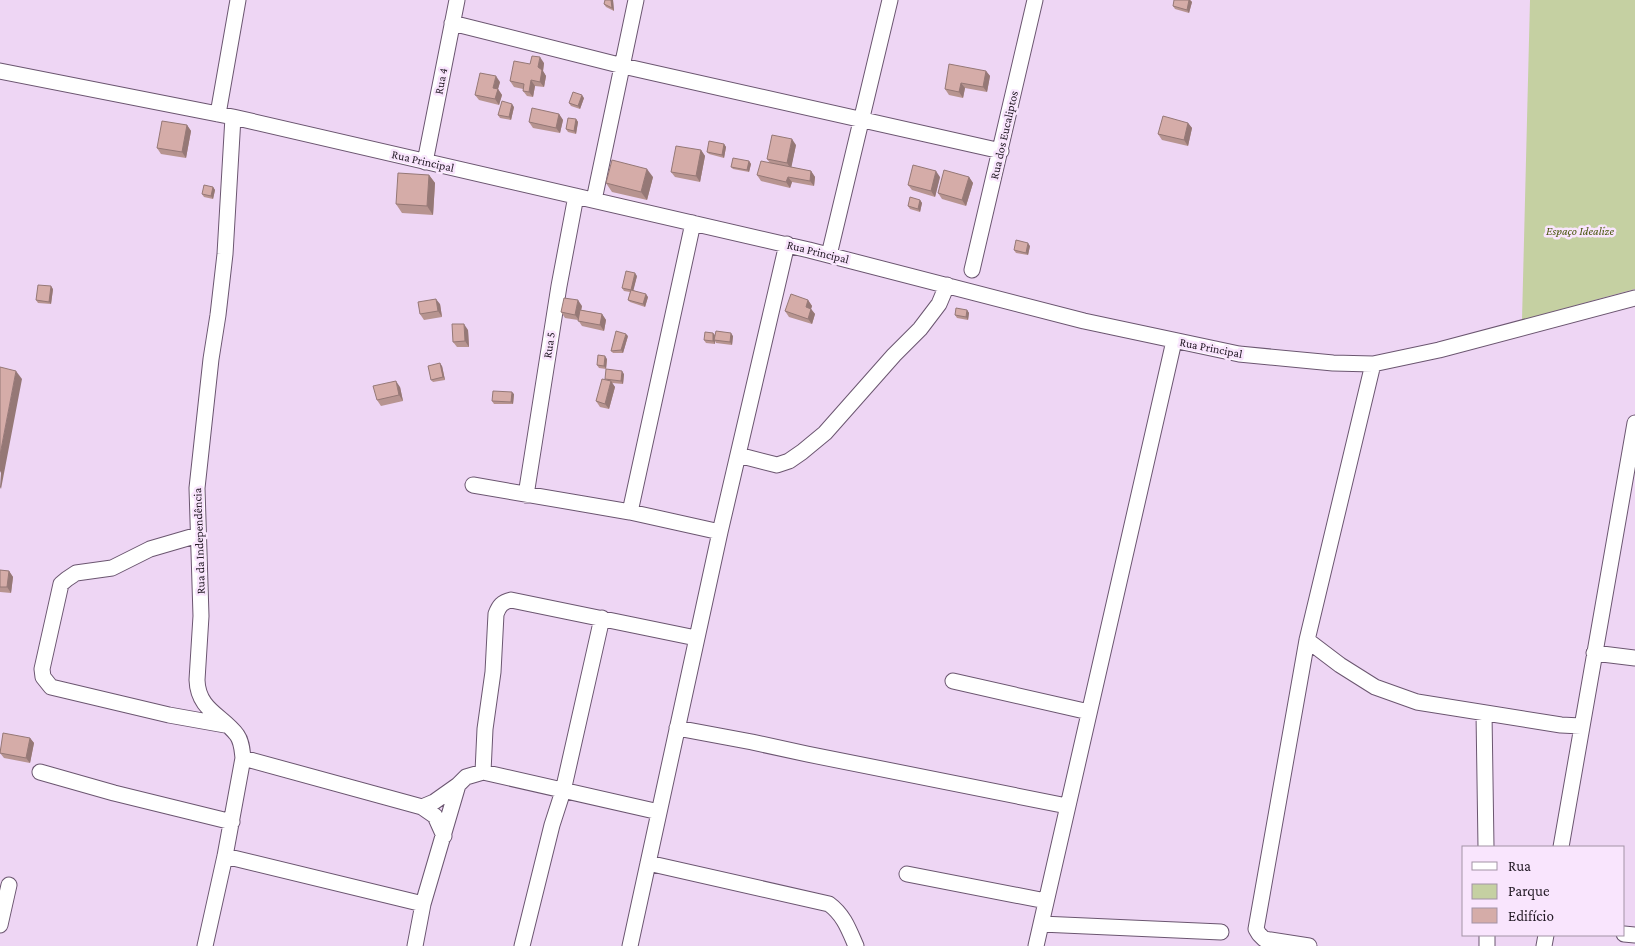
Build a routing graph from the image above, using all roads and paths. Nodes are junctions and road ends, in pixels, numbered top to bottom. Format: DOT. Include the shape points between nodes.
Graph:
graph roads {
  1 [pos="238,0"];
  2 [pos="457,0"];
  3 [pos="636,0"];
  4 [pos="890,0"];
  5 [pos="1035,0"];
  6 [pos="452,23"];
  7 [pos="623,66"];
  8 [pos="0,71"];
  9 [pos="225,116"];
  10 [pos="862,120"];
  11 [pos="1001,151"];
  12 [pos="425,162"];
  13 [pos="576,196"];
  14 [pos="594,200"];
  15 [pos="693,223"];
  16 [pos="787,244"];
  17 [pos="829,255"];
  18 [pos="972,270"];
  19 [pos="951,286"];
  20 [pos="984,296"];
  21 [pos="1635,298"];
  22 [pos="1174,341"];
  23 [pos="1374,364"];
  24 [pos="1635,423"];
  25 [pos="738,455"];
  26 [pos="473,485"];
  27 [pos="526,495"];
  28 [pos="630,512"];
  29 [pos="720,532"];
  30 [pos="198,535"];
  31 [pos="602,618"];
  32 [pos="696,638"];
  33 [pos="1307,640"];
  34 [pos="1594,653"];
  35 [pos="1635,658"];
  36 [pos="953,681"];
  37 [pos="1089,712"];
  38 [pos="1484,713"];
  39 [pos="225,725"];
  40 [pos="1581,726"];
  41 [pos="677,728"];
  42 [pos="243,758"];
  43 [pos="40,772"];
  44 [pos="482,772"];
  45 [pos="458,785"];
  46 [pos="563,791"];
  47 [pos="1067,806"];
  48 [pos="422,807"];
  49 [pos="659,812"];
  50 [pos="232,822"];
  51 [pos="444,836"];
  52 [pos="1486,846"];
  53 [pos="1561,846"];
  54 [pos="225,856"];
  55 [pos="648,862"];
  56 [pos="907,874"];
  57 [pos="9,885"];
  58 [pos="1046,901"];
  59 [pos="423,904"];
  60 [pos="1041,924"];
  61 [pos="0,925"];
  62 [pos="1221,932"];
  63 [pos="205,946"];
  64 [pos="415,946"];
  65 [pos="522,946"];
  66 [pos="630,946"];
  67 [pos="856,946"];
  68 [pos="1036,946"];
  69 [pos="1310,946"];
  1 -- 9 [label="street, Rua da Independência"];
  2 -- 6 [label="street, Rua 4"];
  3 -- 7 [label="street"];
  4 -- 10 [label="street"];
  5 -- 11 [label="street, Rua dos Eucaliptos"];
  6 -- 7 [label="street"];
  6 -- 12 [label="street, Rua 4"];
  7 -- 10 [label="street"];
  7 -- 14 [label="street"];
  8 -- 9 [label="street, Rua Principal"];
  9 -- 12 [label="street, Rua Principal"];
  9 -- 30 [label="street, Rua da Independência" via="225,254 197,488"];
  10 -- 11 [label="street"];
  10 -- 17 [label="street"];
  11 -- 18 [label="street, Rua dos Eucaliptos"];
  12 -- 13 [label="street, Rua Principal"];
  13 -- 14 [label="street, Rua Principal"];
  13 -- 27 [label="street, Rua 5" via="558,286"];
  14 -- 15 [label="street, Rua Principal"];
  15 -- 16 [label="street, Rua Principal"];
  15 -- 28 [label="street"];
  16 -- 17 [label="street, Rua Principal"];
  16 -- 25 [label="street"];
  17 -- 19 [label="street, Rua Principal"];
  18 -- 19 [label="street"];
  18 -- 20 [label="street"];
  19 -- 20 [label="street, Rua Principal"];
  19 -- 25 [label="street" via="920,329 825,434 789,461 777,465"];
  20 -- 22 [label="street, Rua Principal"];
  21 -- 23 [label="street, Rua Principal"];
  22 -- 23 [label="street, Rua Principal" via="1239,354"];
  22 -- 37 [label="street"];
  23 -- 33 [label="street"];
  24 -- 34 [label="street"];
  25 -- 29 [label="street"];
  26 -- 27 [label="street"];
  27 -- 28 [label="street"];
  28 -- 29 [label="street"];
  29 -- 32 [label="street"];
  30 -- 39 [label="street, Rua da Independência" via="201,616 198,690 202,700"];
  30 -- 39 [label="street" via="150,549 112,568 76,574 61,584 42,668 43,677 51,687"];
  31 -- 32 [label="street"];
  31 -- 44 [label="street" via="511,600 499,606"];
  31 -- 46 [label="street"];
  32 -- 41 [label="street"];
  33 -- 38 [label="street" via="1374,688 1417,702"];
  33 -- 69 [label="street" via="1256,928 1264,939"];
  34 -- 35 [label="street"];
  34 -- 40 [label="street"];
  36 -- 37 [label="street"];
  37 -- 47 [label="street"];
  38 -- 40 [label="street"];
  38 -- 52 [label="street"];
  39 -- 42 [label="street, Rua da Independência" via="237,735"];
  40 -- 53 [label="street"];
  41 -- 47 [label="street"];
  41 -- 49 [label="street"];
  42 -- 48 [label="street"];
  42 -- 50 [label="street, Rua da Independência"];
  43 -- 50 [label="street"];
  44 -- 45 [label="street" via="466,777"];
  44 -- 46 [label="street"];
  45 -- 48 [label="street"];
  45 -- 51 [label="street"];
  46 -- 49 [label="street"];
  46 -- 65 [label="street"];
  47 -- 58 [label="street"];
  48 -- 51 [label="street" via="435,816"];
  49 -- 55 [label="street"];
  50 -- 54 [label="street, Rua da Independência"];
  51 -- 59 [label="street"];
  54 -- 59 [label="street"];
  54 -- 63 [label="street, Rua da Independência"];
  55 -- 66 [label="street"];
  55 -- 67 [label="street" via="829,904 839,911"];
  56 -- 58 [label="street"];
  57 -- 61 [label="street"];
  58 -- 60 [label="street"];
  59 -- 64 [label="street"];
  60 -- 62 [label="street"];
  60 -- 68 [label="street"];
}
